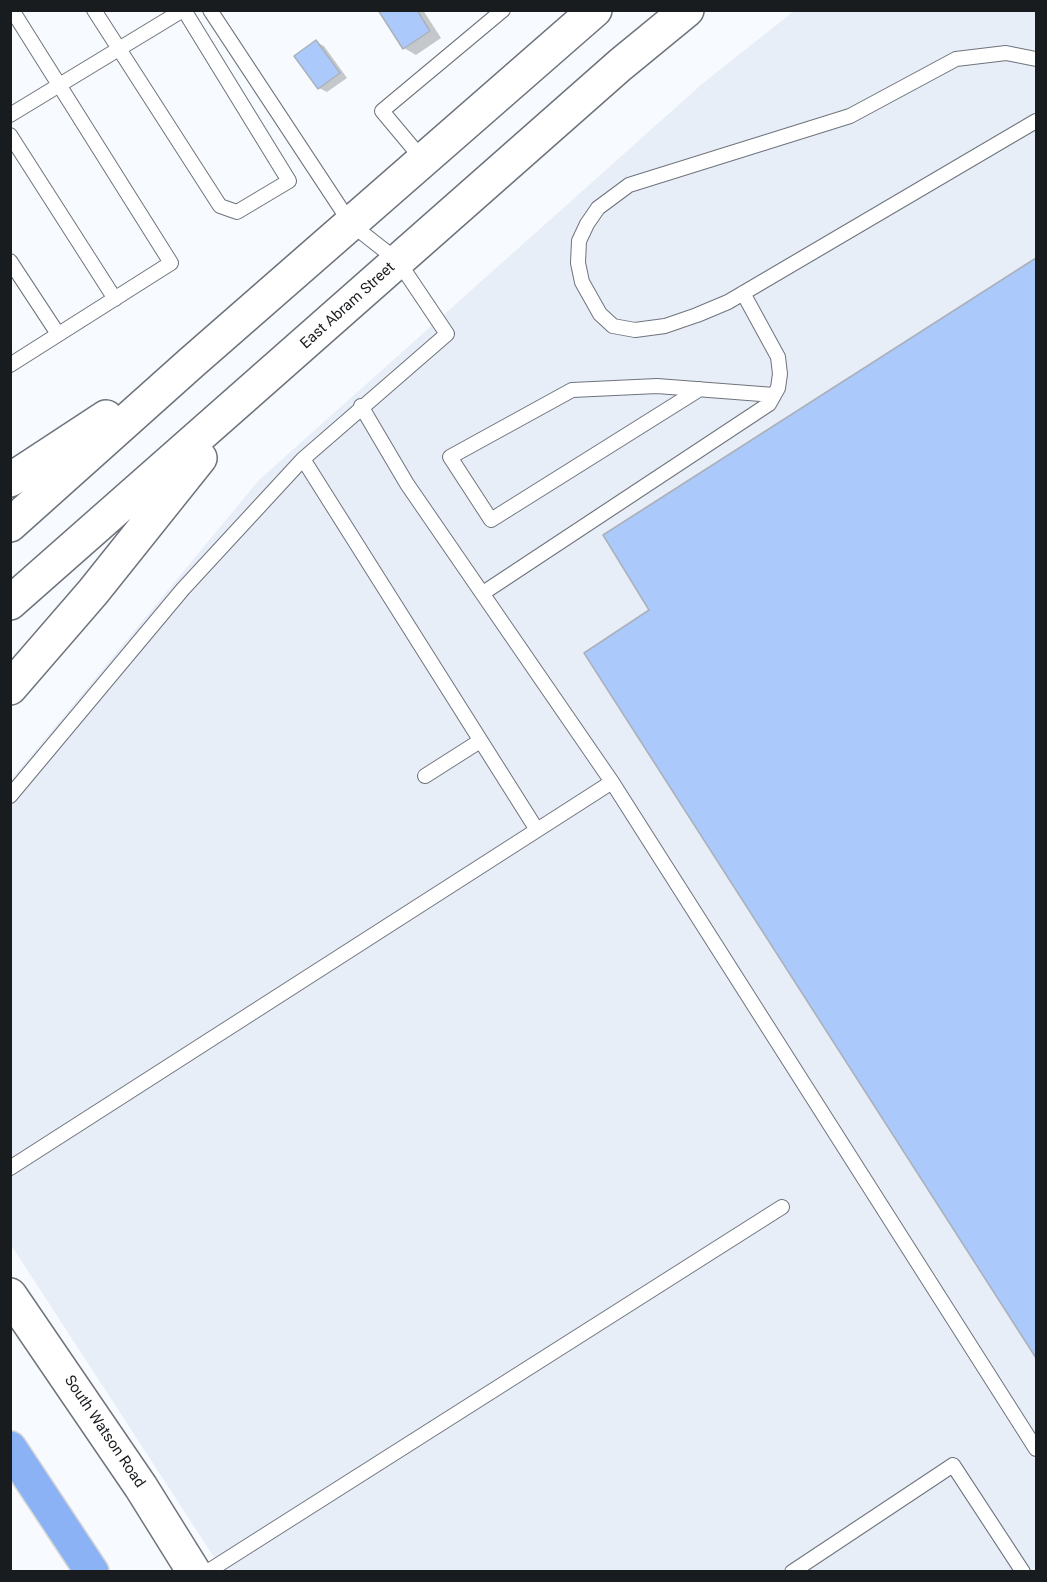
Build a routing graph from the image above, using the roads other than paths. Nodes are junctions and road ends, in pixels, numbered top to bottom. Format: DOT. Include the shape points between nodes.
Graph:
graph roads {
  1 [pos="12,10"];
  2 [pos="94,10"];
  3 [pos="183,10"];
  4 [pos="210,10"];
  5 [pos="503,10"];
  6 [pos="595,10"];
  7 [pos="687,10"];
  8 [pos="119,49"];
  9 [pos="1036,59"];
  10 [pos="60,86"];
  11 [pos="10,116"];
  12 [pos="1036,121"];
  13 [pos="10,135"];
  14 [pos="423,160"];
  15 [pos="351,224"];
  16 [pos="10,261"];
  17 [pos="398,261"];
  18 [pos="743,293"];
  19 [pos="115,299"];
  20 [pos="58,334"];
  21 [pos="191,363"];
  22 [pos="10,365"];
  23 [pos="700,389"];
  24 [pos="254,391"];
  25 [pos="774,395"];
  26 [pos="361,406"];
  27 [pos="303,459"];
  28 [pos="10,480"];
  29 [pos="10,525"];
  30 [pos="483,593"];
  31 [pos="10,603"];
  32 [pos="10,688"];
  33 [pos="480,741"];
  34 [pos="424,776"];
  35 [pos="612,782"];
  36 [pos="10,796"];
  37 [pos="537,830"];
  38 [pos="12,1164"];
  39 [pos="782,1207"];
  40 [pos="10,1295"];
  41 [pos="10,1448"];
  42 [pos="1036,1449"];
  43 [pos="92,1572"];
  44 [pos="194,1572"];
  45 [pos="207,1572"];
  46 [pos="792,1572"];
  47 [pos="1023,1572"];
  1 -- 10 [label="lane"];
  2 -- 8 [label="lane"];
  3 -- 8 [label="lane"];
  3 -- 8 [label="lane" via="289,180 237,212 220,206"];
  4 -- 15 [label="lane"];
  5 -- 14 [label="lane" via="382,111"];
  6 -- 14 [label="main road"];
  7 -- 17 [label="main road, East Abram Street"];
  8 -- 10 [label="lane"];
  9 -- 18 [label="lane" via="1006,53 956,59 850,116 629,185 598,208 579,241 582,282 600,314 613,326 635,330 665,326"];
  10 -- 11 [label="lane"];
  10 -- 19 [label="lane" via="171,263"];
  12 -- 18 [label="lane"];
  13 -- 19 [label="lane"];
  14 -- 15 [label="main road"];
  15 -- 17 [label="lane"];
  15 -- 21 [label="main road"];
  16 -- 20 [label="lane"];
  17 -- 24 [label="main road, East Abram Street"];
  17 -- 26 [label="lane" via="447,334"];
  18 -- 25 [label="lane" via="778,357 780,374"];
  19 -- 20 [label="lane"];
  20 -- 22 [label="lane"];
  21 -- 28 [label="main road"];
  21 -- 29 [label="main road"];
  23 -- 23 [label="lane" via="657,386 572,390 450,457 491,520"];
  23 -- 25 [label="lane"];
  24 -- 31 [label="main road, East Abram Street"];
  24 -- 32 [label="main road" via="93,592"];
  25 -- 30 [label="lane" via="769,404 743,422"];
  26 -- 27 [label="lane"];
  26 -- 30 [label="lane" via="407,484"];
  27 -- 33 [label="lane"];
  27 -- 36 [label="lane" via="183,589"];
  30 -- 35 [label="lane"];
  33 -- 34 [label="lane"];
  33 -- 37 [label="lane"];
  35 -- 37 [label="lane"];
  35 -- 42 [label="lane"];
  37 -- 38 [label="lane"];
  39 -- 45 [label="lane"];
  40 -- 44 [label="main road, South Watson Road"];
  41 -- 43 [label="highway"];
  46 -- 47 [label="lane" via="953,1465"];
}
